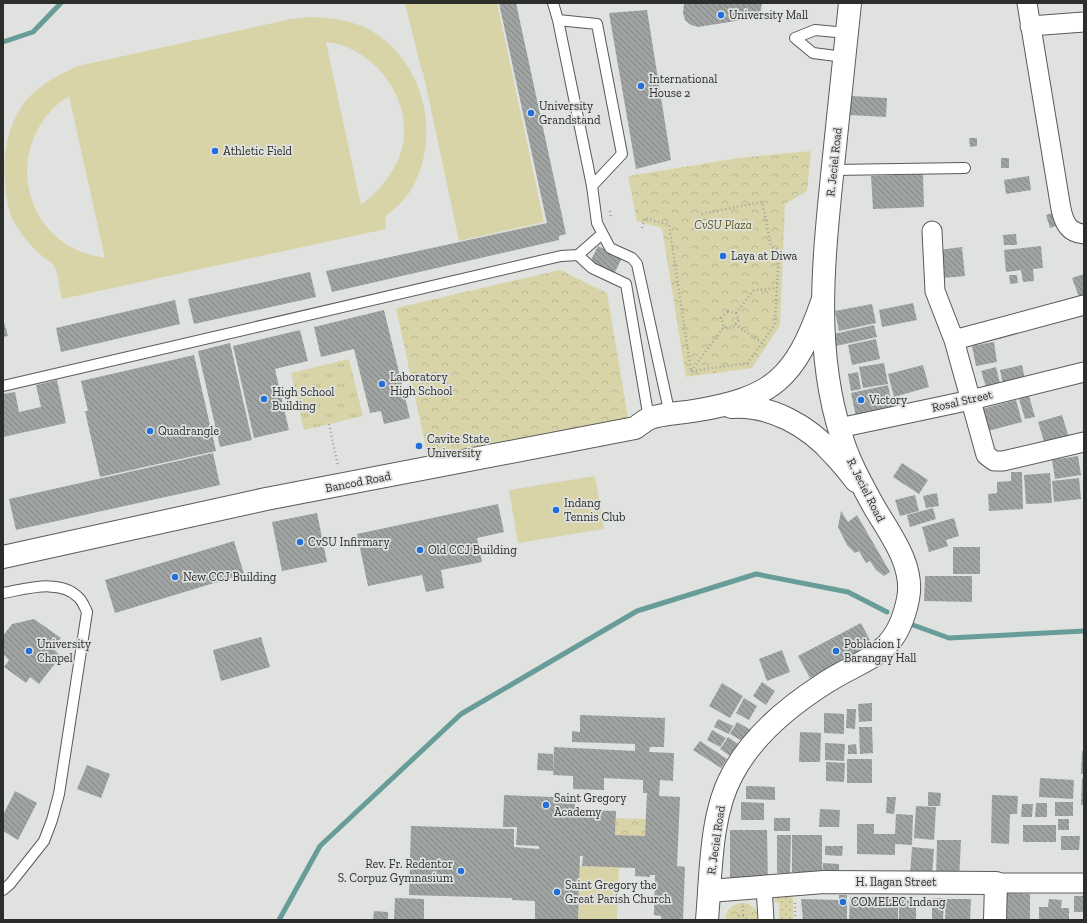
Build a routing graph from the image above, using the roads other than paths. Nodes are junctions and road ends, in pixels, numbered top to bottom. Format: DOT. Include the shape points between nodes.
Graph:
graph roads {
  1 [pos="553,3"];
  2 [pos="850,3"];
  3 [pos="1027,3"];
  4 [pos="558,20"];
  5 [pos="1084,22"];
  6 [pos="1030,26"];
  7 [pos="847,33"];
  8 [pos="844,57"];
  9 [pos="965,168"];
  10 [pos="833,170"];
  11 [pos="592,186"];
  12 [pos="932,231"];
  13 [pos="602,234"];
  14 [pos="1084,234"];
  15 [pos="578,255"];
  16 [pos="822,302"];
  17 [pos="1084,305"];
  18 [pos="954,340"];
  19 [pos="1084,372"];
  20 [pos="3,386"];
  21 [pos="971,400"];
  22 [pos="712,408"];
  23 [pos="670,415"];
  24 [pos="649,419"];
  25 [pos="839,428"];
  26 [pos="1084,442"];
  27 [pos="865,491"];
  28 [pos="3,557"];
  29 [pos="3,593"];
  30 [pos="996,883"];
  31 [pos="1084,883"];
  32 [pos="764,886"];
  33 [pos="3,890"];
  34 [pos="709,891"];
  35 [pos="707,920"];
  36 [pos="766,920"];
  37 [pos="995,920"];
  1 -- 4 [label="lane"];
  2 -- 7 [label="street, R. Jeciel Road"];
  3 -- 6 [label="street"];
  4 -- 11 [label="lane"];
  4 -- 11 [label="lane" via="597,24 622,154"];
  5 -- 6 [label="street"];
  6 -- 14 [label="street" via="1063,216 1071,230"];
  7 -- 8 [label="street, R. Jeciel Road"];
  7 -- 8 [label="lane" via="815,30 795,38 813,53"];
  8 -- 10 [label="street, R. Jeciel Road"];
  9 -- 10 [label="lane"];
  10 -- 16 [label="street, R. Jeciel Road"];
  11 -- 13 [label="lane" via="597,223"];
  12 -- 18 [label="street" via="935,291"];
  13 -- 15 [label="lane"];
  13 -- 23 [label="lane" via="610,248 632,258 637,264"];
  15 -- 20 [label="lane" via="561,256"];
  15 -- 24 [label="lane" via="592,268 626,284"];
  16 -- 22 [label="street, Bancod Road" via="805,345 784,376 763,392 735,403"];
  16 -- 25 [label="street, R. Jeciel Road" via="826,362"];
  17 -- 18 [label="street"];
  18 -- 21 [label="street"];
  19 -- 21 [label="street, Rosal Street"];
  21 -- 25 [label="street, Rosal Street"];
  21 -- 26 [label="street" via="985,451 992,460 1003,461"];
  22 -- 23 [label="street, Bancod Road"];
  22 -- 27 [label="street, Bancod Road" via="735,406 757,409 792,420 834,454"];
  23 -- 24 [label="street, Bancod Road"];
  24 -- 28 [label="street, Bancod Road" via="636,428 266,499"];
  25 -- 27 [label="street, R. Jeciel Road"];
  27 -- 34 [label="street, R. Jeciel Road" via="897,548 908,574 909,595 902,618 890,643 880,653 824,684 795,705 764,733 738,764 728,783 717,817"];
  29 -- 33 [label="lane" via="44,586 68,590 80,598 87,612 52,820 44,841"];
  30 -- 31 [label="street, H. Ilagan Street"];
  30 -- 32 [label="street, H. Ilagan Street" via="854,881"];
  30 -- 37 [label="street"];
  32 -- 34 [label="street, H. Ilagan Street"];
  32 -- 36 [label="street"];
  34 -- 35 [label="street, R. Jeciel Road"];
}
